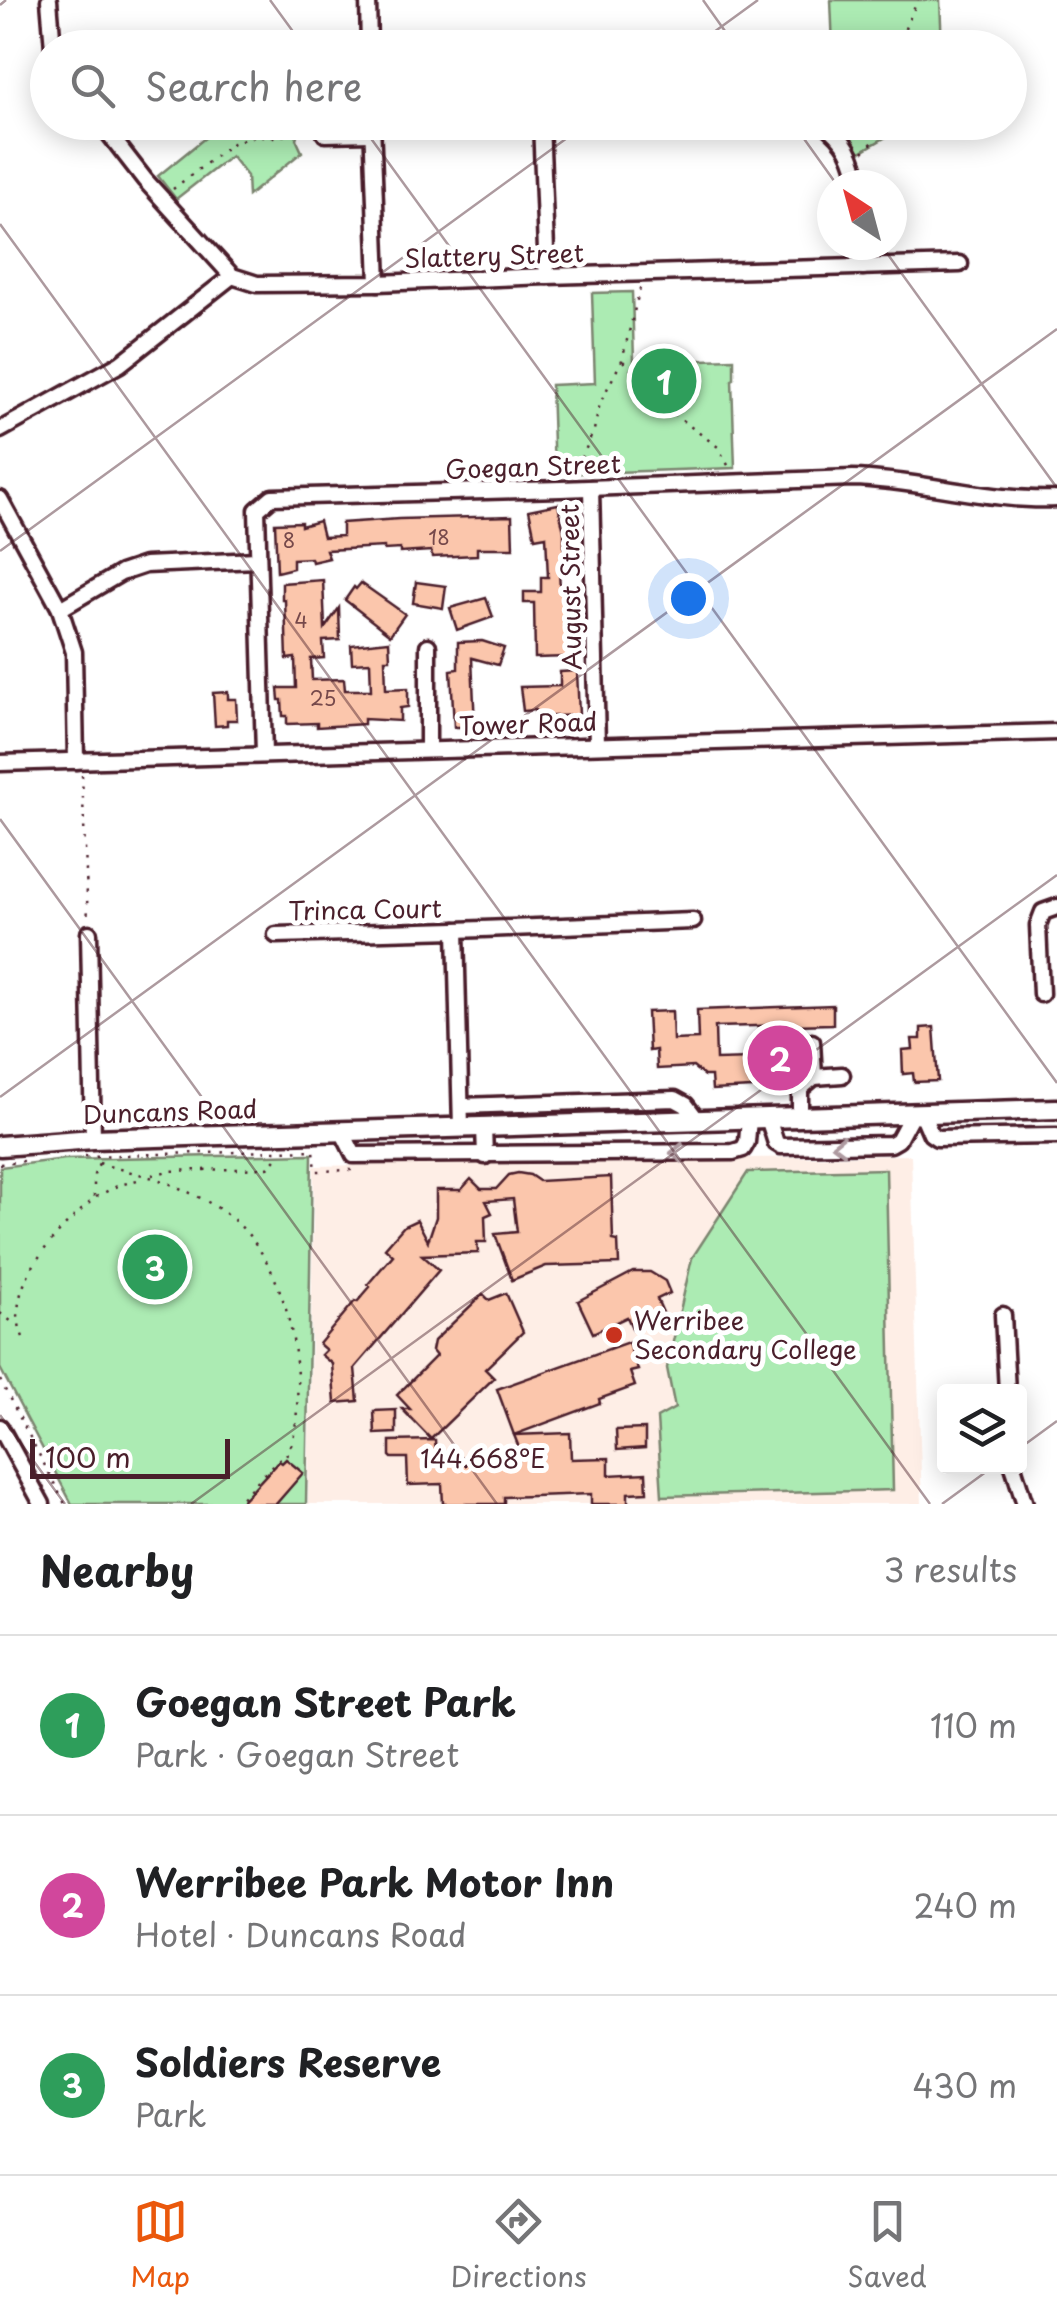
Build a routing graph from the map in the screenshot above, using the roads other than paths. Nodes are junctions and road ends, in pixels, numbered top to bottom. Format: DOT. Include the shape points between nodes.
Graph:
graph roads {
  1 [pos="48,0"];
  2 [pos="368,0"];
  3 [pos="51,30"];
  4 [pos="369,30"];
  5 [pos="114,140"];
  6 [pos="372,140"];
  7 [pos="543,140"];
  8 [pos="842,140"];
  9 [pos="856,170"];
  10 [pos="863,260"];
  11 [pos="960,264"];
  12 [pos="864,268"];
  13 [pos="232,276"];
  14 [pos="547,276"];
  15 [pos="378,283"];
  16 [pos="0,430"];
  17 [pos="591,488"];
  18 [pos="0,498"];
  19 [pos="1057,500"];
  20 [pos="258,560"];
  21 [pos="60,609"];
  22 [pos="428,646"];
  23 [pos="1057,732"];
  24 [pos="597,745"];
  25 [pos="428,750"];
  26 [pos="264,754"];
  27 [pos="79,761"];
  28 [pos="0,764"];
  29 [pos="1057,907"];
  30 [pos="693,921"];
  31 [pos="456,930"];
  32 [pos="89,933"];
  33 [pos="276,935"];
  34 [pos="1041,994"];
  35 [pos="812,1042"];
  36 [pos="842,1075"];
  37 [pos="814,1077"];
  38 [pos="548,1102"];
  39 [pos="461,1106"];
  40 [pos="1057,1110"];
  41 [pos="917,1114"];
  42 [pos="800,1117"];
  43 [pos="759,1119"];
  44 [pos="698,1121"];
  45 [pos="510,1126"];
  46 [pos="484,1127"];
  47 [pos="461,1128"];
  48 [pos="342,1131"];
  49 [pos="1057,1136"];
  50 [pos="93,1139"];
  51 [pos="0,1146"];
  52 [pos="485,1156"];
  53 [pos="1003,1314"];
  54 [pos="1006,1384"];
  55 [pos="0,1426"];
  56 [pos="1015,1474"];
  57 [pos="42,1504"];
  58 [pos="1026,1504"];
  1 -- 3 [label="street"];
  2 -- 4 [label="street"];
  5 -- 13 [label="street"];
  6 -- 15 [label="street"];
  7 -- 14 [label="street"];
  8 -- 9 [label="street"];
  10 -- 12 [label="street"];
  11 -- 12 [label="street, Slattery Street"];
  12 -- 14 [label="street, Slattery Street"];
  13 -- 15 [label="street, Slattery Street" via="257,284"];
  13 -- 16 [label="street" via="120,364"];
  14 -- 15 [label="street, Slattery Street"];
  17 -- 19 [label="street, Goegan Street" via="853,478"];
  17 -- 20 [label="street, Goegan Street" via="272,497 258,510"];
  17 -- 24 [label="street, August Street"];
  18 -- 21 [label="street"];
  20 -- 21 [label="street" via="145,565"];
  20 -- 26 [label="street, Goegan Street"];
  21 -- 27 [label="street" via="74,652"];
  22 -- 25 [label="street"];
  23 -- 24 [label="street, Tower Road"];
  24 -- 25 [label="street, Tower Road"];
  25 -- 26 [label="street, Tower Road"];
  26 -- 27 [label="street, Tower Road"];
  27 -- 28 [label="street, Tower Road"];
  29 -- 34 [label="street" via="1043,912 1038,925"];
  30 -- 31 [label="street, Trinca Court"];
  31 -- 33 [label="street, Trinca Court"];
  31 -- 39 [label="street"];
  32 -- 50 [label="street"];
  35 -- 37 [label="street"];
  36 -- 37 [label="street"];
  37 -- 42 [label="street" via="800,1088"];
  38 -- 39 [label="street"];
  38 -- 44 [label="street" via="674,1099"];
  38 -- 45 [label="street"];
  39 -- 47 [label="street"];
  40 -- 41 [label="main road, Duncans Road"];
  41 -- 42 [label="main road, Duncans Road"];
  41 -- 43 [label="street, one-way" via="890,1144 781,1146"];
  41 -- 49 [label="street" via="936,1138"];
  42 -- 43 [label="main road, Duncans Road"];
  43 -- 44 [label="main road, Duncans Road"];
  43 -- 52 [label="street, one-way" via="743,1149 733,1152"];
  44 -- 45 [label="main road, Duncans Road"];
  45 -- 46 [label="main road, Duncans Road"];
  46 -- 47 [label="main road, Duncans Road"];
  46 -- 52 [label="street"];
  47 -- 48 [label="main road, Duncans Road"];
  48 -- 50 [label="main road, Duncans Road"];
  48 -- 52 [label="street" via="354,1156"];
  50 -- 51 [label="main road, Duncans Road"];
  53 -- 54 [label="street"];
  55 -- 57 [label="street"];
  56 -- 58 [label="street"];
}
